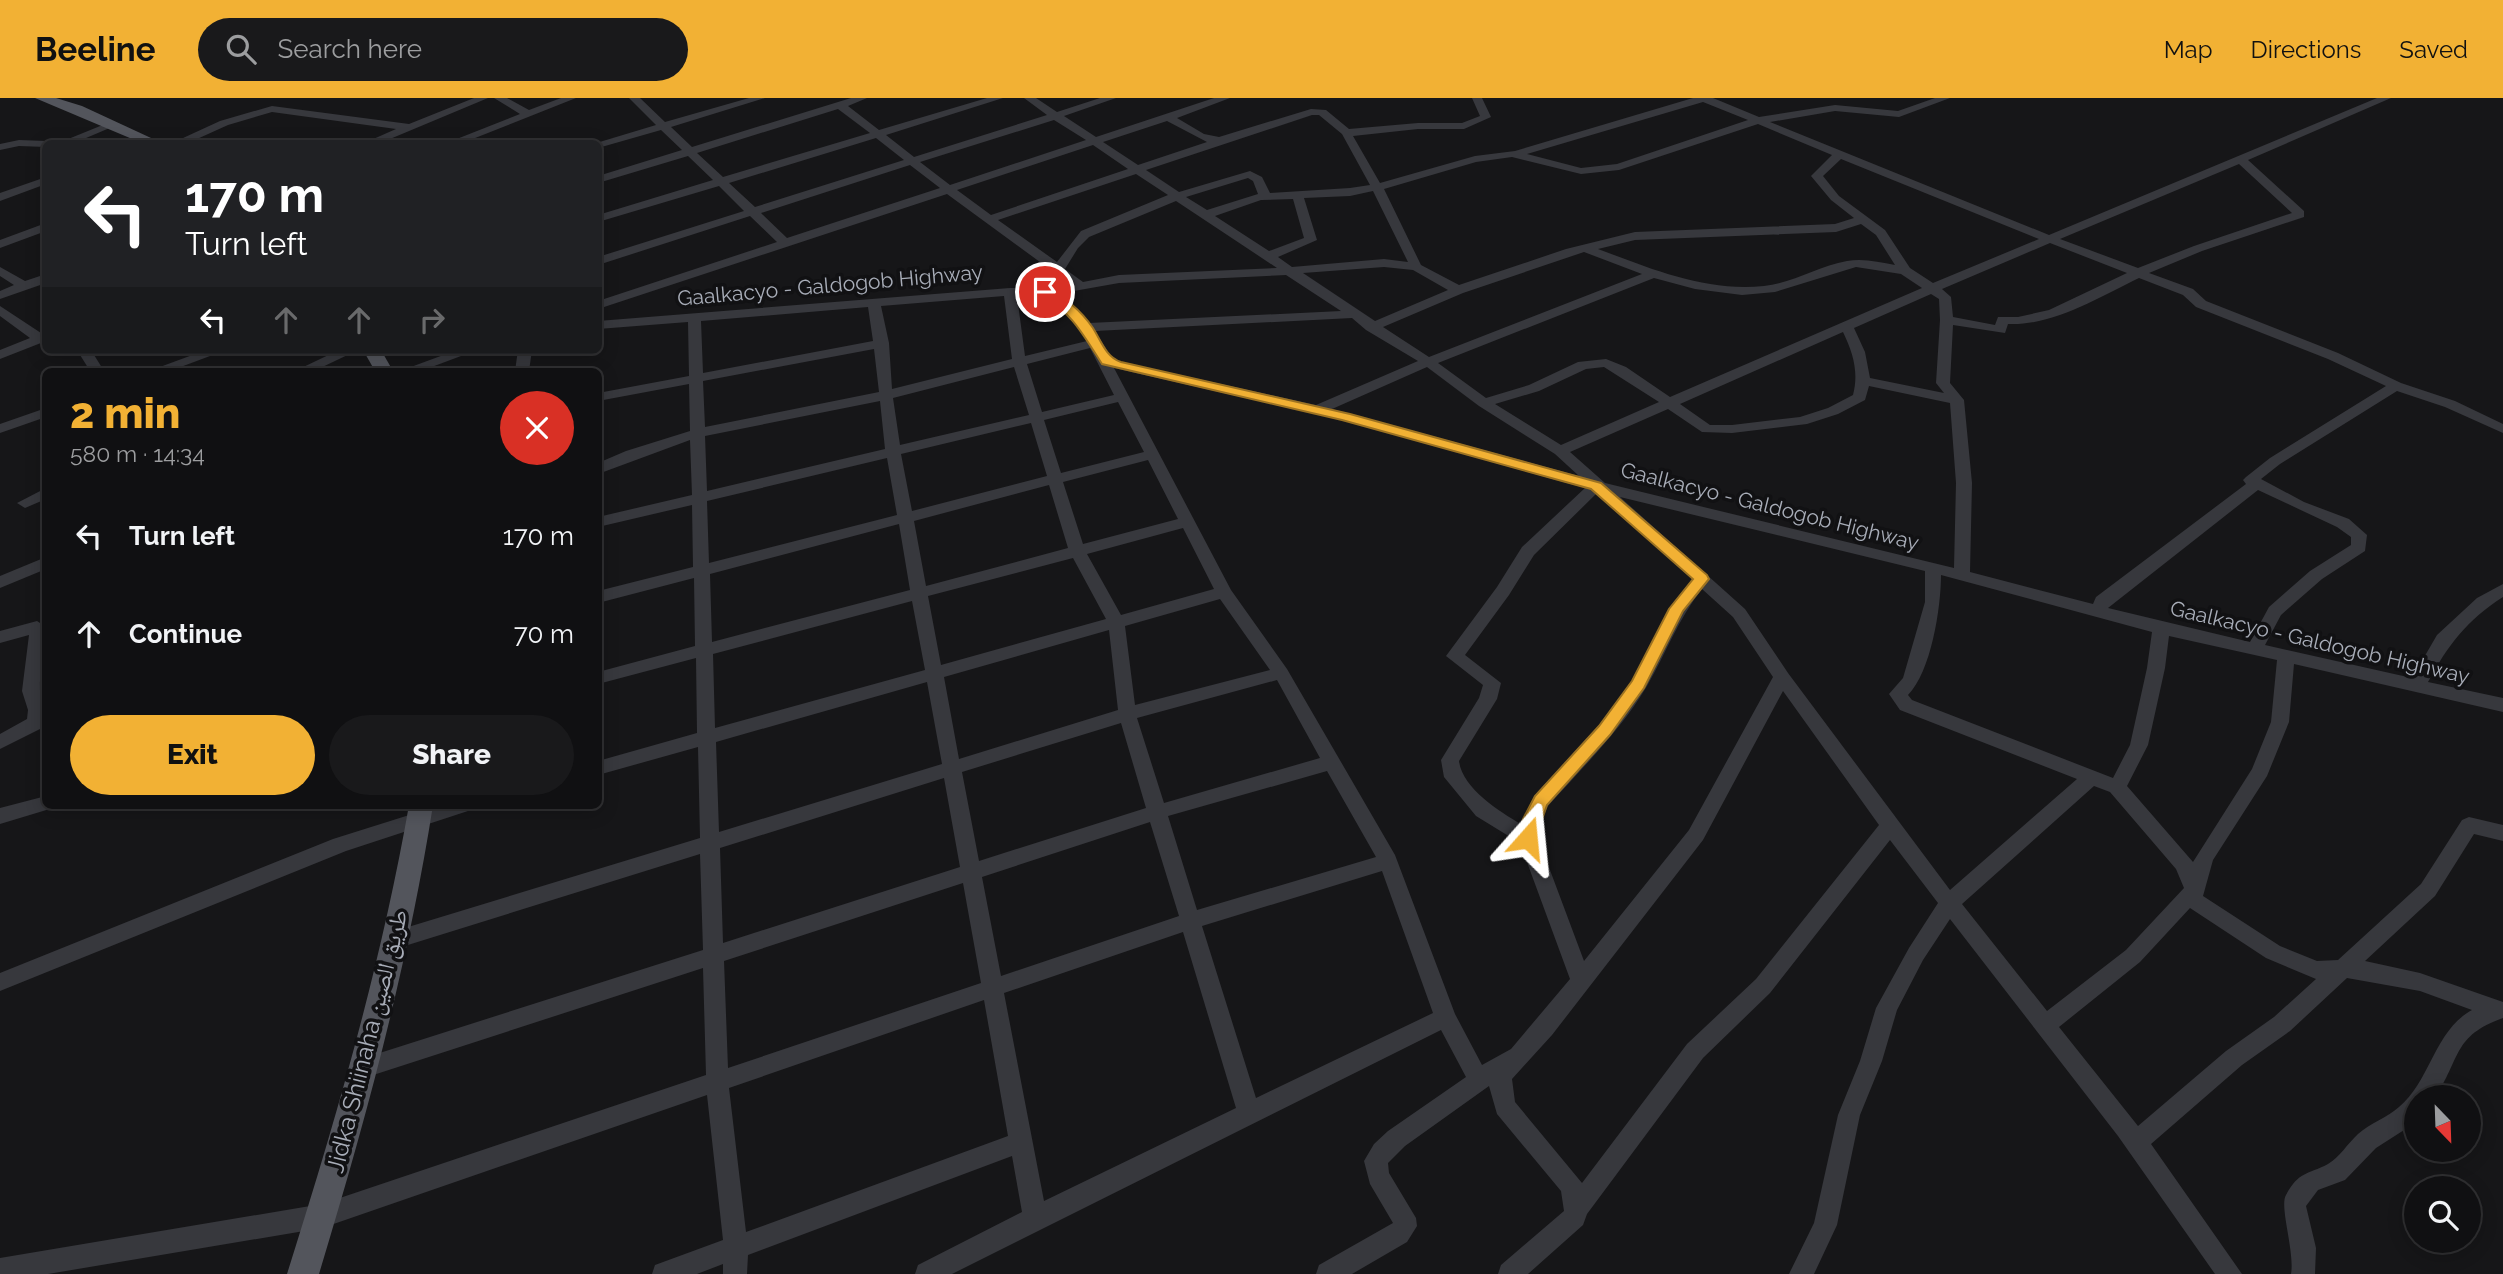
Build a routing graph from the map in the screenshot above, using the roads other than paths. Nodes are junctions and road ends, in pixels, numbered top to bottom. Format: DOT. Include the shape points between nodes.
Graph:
graph roads {
  1 [pos="42,98"];
  2 [pos="484,98"];
  3 [pos="499,98"];
  4 [pos="571,98"];
  5 [pos="634,98"];
  6 [pos="760,98"];
  7 [pos="862,98"];
  8 [pos="998,98"];
  9 [pos="1029,98"];
  10 [pos="1111,98"];
  11 [pos="1225,98"];
  12 [pos="1477,98"];
  13 [pos="1704,98"];
  14 [pos="1945,98"];
  15 [pos="2386,98"];
  16 [pos="1933,100"];
  17 [pos="840,105"];
  18 [pos="528,114"];
  19 [pos="1055,115"];
  20 [pos="1167,117"];
  21 [pos="1761,120"];
  22 [pos="114,124"];
  23 [pos="664,126"];
  24 [pos="409,127"];
  25 [pos="1347,133"];
  26 [pos="879,134"];
  27 [pos="72,140"];
  28 [pos="146,140"];
  29 [pos="185,140"];
  30 [pos="376,140"];
  31 [pos="462,140"];
  32 [pos="1224,140"];
  33 [pos="1094,141"];
  34 [pos="42,144"];
  35 [pos="602,144"];
  36 [pos="0,147"];
  37 [pos="691,153"];
  38 [pos="1516,154"];
  39 [pos="1840,154"];
  40 [pos="2241,159"];
  41 [pos="912,160"];
  42 [pos="1137,170"];
  43 [pos="602,179"];
  44 [pos="42,181"];
  45 [pos="721,182"];
  46 [pos="1378,187"];
  47 [pos="949,190"];
  48 [pos="1265,196"];
  49 [pos="1298,196"];
  50 [pos="0,197"];
  51 [pos="1180,198"];
  52 [pos="751,211"];
  53 [pos="1205,215"];
  54 [pos="602,218"];
  55 [pos="990,219"];
  56 [pos="1861,220"];
  57 [pos="42,228"];
  58 [pos="2050,239"];
  59 [pos="784,242"];
  60 [pos="0,244"];
  61 [pos="1584,248"];
  62 [pos="1266,257"];
  63 [pos="602,260"];
  64 [pos="1416,267"];
  65 [pos="1059,270"];
  66 [pos="0,271"];
  67 [pos="1286,271"];
  68 [pos="1905,271"];
  69 [pos="2138,273"];
  70 [pos="1655,274"];
  71 [pos="42,279"];
  72 [pos="1078,284"];
  73 [pos="24,286"];
  74 [pos="1933,288"];
  75 [pos="1458,290"];
  76 [pos="1010,292"];
  77 [pos="1045,292"];
  78 [pos="0,295"];
  79 [pos="602,301"];
  80 [pos="874,305"];
  81 [pos="0,310"];
  82 [pos="1351,314"];
  83 [pos="694,317"];
  84 [pos="1947,320"];
  85 [pos="602,325"];
  86 [pos="1846,326"];
  87 [pos="1086,327"];
  88 [pos="1371,327"];
  89 [pos="42,336"];
  90 [pos="42,337"];
  91 [pos="881,342"];
  92 [pos="1095,343"];
  93 [pos="207,354"];
  94 [pos="342,354"];
  95 [pos="458,354"];
  96 [pos="0,355"];
  97 [pos="1019,360"];
  98 [pos="1428,362"];
  99 [pos="165,368"];
  100 [pos="309,368"];
  101 [pos="416,368"];
  102 [pos="695,379"];
  103 [pos="1863,381"];
  104 [pos="2396,386"];
  105 [pos="602,396"];
  106 [pos="884,396"];
  107 [pos="1122,397"];
  108 [pos="1957,400"];
  109 [pos="1671,402"];
  110 [pos="1484,403"];
  111 [pos="1318,410"];
  112 [pos="42,413"];
  113 [pos="1036,417"];
  114 [pos="0,429"];
  115 [pos="2503,429"];
  116 [pos="698,433"];
  117 [pos="893,451"];
  118 [pos="1560,451"];
  119 [pos="1152,454"];
  120 [pos="602,467"];
  121 [pos="1055,479"];
  122 [pos="2257,483"];
  123 [pos="1596,486"];
  124 [pos="42,495"];
  125 [pos="699,499"];
  126 [pos="25,503"];
  127 [pos="905,517"];
  128 [pos="602,521"];
  129 [pos="1188,522"];
  130 [pos="1077,551"];
  131 [pos="42,564"];
  132 [pos="1933,568"];
  133 [pos="702,570"];
  134 [pos="1962,575"];
  135 [pos="1701,579"];
  136 [pos="0,582"];
  137 [pos="2503,590"];
  138 [pos="1224,592"];
  139 [pos="919,593"];
  140 [pos="602,596"];
  141 [pos="2098,611"];
  142 [pos="1116,622"];
  143 [pos="42,628"];
  144 [pos="2161,628"];
  145 [pos="42,633"];
  146 [pos="0,637"];
  147 [pos="2255,649"];
  148 [pos="704,651"];
  149 [pos="2286,655"];
  150 [pos="934,673"];
  151 [pos="1281,674"];
  152 [pos="602,677"];
  153 [pos="1782,677"];
  154 [pos="2417,685"];
  155 [pos="2503,705"];
  156 [pos="1127,714"];
  157 [pos="707,738"];
  158 [pos="0,742"];
  159 [pos="1333,762"];
  160 [pos="602,767"];
  161 [pos="951,768"];
  162 [pos="2092,777"];
  163 [pos="2117,787"];
  164 [pos="42,804"];
  165 [pos="420,811"];
  166 [pos="1157,812"];
  167 [pos="0,816"];
  168 [pos="1890,825"];
  169 [pos="2503,833"];
  170 [pos="1528,838"];
  171 [pos="710,844"];
  172 [pos="1388,861"];
  173 [pos="971,871"];
  174 [pos="2195,890"];
  175 [pos="1950,902"];
  176 [pos="1190,921"];
  177 [pos="395,940"];
  178 [pos="714,957"];
  179 [pos="2342,969"];
  180 [pos="1581,981"];
  181 [pos="0,982"];
  182 [pos="992,987"];
  183 [pos="2500,1010"];
  184 [pos="1446,1017"];
  185 [pos="2045,1025"];
  186 [pos="1522,1052"];
  187 [pos="364,1068"];
  188 [pos="1478,1079"];
  189 [pos="718,1083"];
  190 [pos="2432,1085"];
  191 [pos="1249,1113"];
  192 [pos="2404,1117"];
  193 [pos="1021,1142"];
  194 [pos="2136,1142"];
  195 [pos="1576,1210"];
  196 [pos="322,1216"];
  197 [pos="1035,1218"];
  198 [pos="736,1249"];
  199 [pos="0,1270"];
  200 [pos="303,1274"];
  201 [pos="664,1274"];
  202 [pos="735,1274"];
  203 [pos="927,1274"];
  204 [pos="1328,1274"];
  205 [pos="1510,1274"];
  206 [pos="1801,1274"];
  207 [pos="2230,1274"];
  208 [pos="2303,1274"];
  1 -- 22 [label="main road"];
  2 -- 24 [label="street"];
  3 -- 18 [label="street"];
  4 -- 18 [label="street"];
  5 -- 23 [label="street"];
  6 -- 23 [label="street"];
  7 -- 17 [label="street"];
  8 -- 26 [label="street"];
  9 -- 19 [label="street"];
  10 -- 19 [label="street"];
  11 -- 20 [label="street"];
  12 -- 25 [label="street" via="1486,117 1464,126"];
  13 -- 21 [label="street"];
  13 -- 38 [label="street"];
  14 -- 16 [label="street"];
  15 -- 40 [label="street"];
  16 -- 21 [label="street" via="1899,114 1835,108"];
  17 -- 26 [label="street"];
  17 -- 37 [label="street"];
  18 -- 31 [label="street"];
  19 -- 33 [label="street"];
  19 -- 41 [label="street"];
  20 -- 32 [label="street" via="1207,139"];
  20 -- 33 [label="street"];
  21 -- 38 [label="street" via="1619,167 1591,171"];
  21 -- 39 [label="street"];
  22 -- 27 [label="street"];
  22 -- 28 [label="main road"];
  23 -- 35 [label="street"];
  23 -- 37 [label="street"];
  24 -- 29 [label="street" via="272,108"];
  24 -- 30 [label="street"];
  25 -- 32 [label="street" via="1318,111"];
  25 -- 46 [label="street"];
  26 -- 41 [label="street"];
  26 -- 45 [label="street"];
  32 -- 42 [label="street"];
  33 -- 42 [label="street"];
  33 -- 47 [label="street"];
  34 -- 36 [label="street"];
  37 -- 43 [label="street"];
  37 -- 45 [label="street"];
  38 -- 46 [label="street" via="1475,159"];
  39 -- 56 [label="street" via="1817,176 1825,189"];
  39 -- 58 [label="street"];
  40 -- 58 [label="street"];
  40 -- 69 [label="street" via="2301,214"];
  41 -- 47 [label="street"];
  41 -- 52 [label="street"];
  42 -- 51 [label="street"];
  42 -- 55 [label="street"];
  44 -- 50 [label="street"];
  45 -- 52 [label="street"];
  45 -- 54 [label="street"];
  46 -- 49 [label="street"];
  46 -- 64 [label="street"];
  47 -- 55 [label="street"];
  47 -- 59 [label="street"];
  48 -- 49 [label="street"];
  48 -- 51 [label="street" via="1258,179 1250,174"];
  48 -- 53 [label="street"];
  49 -- 62 [label="street" via="1311,240"];
  51 -- 53 [label="street"];
  51 -- 65 [label="street" via="1085,234"];
  52 -- 59 [label="street"];
  52 -- 63 [label="street"];
  53 -- 62 [label="street"];
  55 -- 65 [label="street"];
  56 -- 61 [label="street" via="1836,228 1656,233"];
  56 -- 68 [label="street" via="1881,233"];
  57 -- 60 [label="street"];
  58 -- 69 [label="street"];
  58 -- 74 [label="street"];
  59 -- 79 [label="street"];
  61 -- 70 [label="street"];
  61 -- 75 [label="street"];
  62 -- 67 [label="street"];
  64 -- 67 [label="street" via="1384,263"];
  64 -- 75 [label="street"];
  65 -- 72 [label="street"];
  66 -- 73 [label="street"];
  67 -- 72 [label="street"];
  67 -- 82 [label="street"];
  68 -- 70 [label="street" via="1842,265 1764,290 1690,284"];
  68 -- 74 [label="street"];
  69 -- 84 [label="street" via="2078,302 2024,320 2003,320 2000,330"];
  69 -- 104 [label="street"];
  70 -- 98 [label="street"];
  71 -- 73 [label="street"];
  72 -- 77 [label="street"];
  73 -- 78 [label="street"];
  74 -- 84 [label="street" via="1945,297"];
  74 -- 86 [label="street"];
  75 -- 88 [label="street"];
  76 -- 77 [label="street, Gaalkacyo - Galdogob Highway"];
  76 -- 80 [label="street, Gaalkacyo - Galdogob Highway"];
  76 -- 97 [label="street"];
  77 -- 87 [label="street, Gaalkacyo - Galdogob Highway" via="1061,301"];
  80 -- 83 [label="street, Gaalkacyo - Galdogob Highway"];
  80 -- 91 [label="street"];
  81 -- 89 [label="street"];
  82 -- 87 [label="street"];
  82 -- 88 [label="street"];
  83 -- 85 [label="street, Gaalkacyo - Galdogob Highway"];
  83 -- 102 [label="street"];
  84 -- 108 [label="street" via="1943,383"];
  86 -- 103 [label="street" via="1861,353"];
  86 -- 109 [label="street"];
  87 -- 92 [label="street"];
  87 -- 111 [label="street, Gaalkacyo - Galdogob Highway" via="1107,361"];
  88 -- 98 [label="street"];
  90 -- 96 [label="street"];
  91 -- 102 [label="street"];
  91 -- 106 [label="street"];
  92 -- 97 [label="street"];
  92 -- 107 [label="street"];
  93 -- 99 [label="street"];
  94 -- 100 [label="street"];
  95 -- 101 [label="street"];
  97 -- 106 [label="street"];
  97 -- 113 [label="street"];
  98 -- 110 [label="street"];
  98 -- 111 [label="street"];
  102 -- 105 [label="street"];
  102 -- 116 [label="street"];
  103 -- 108 [label="street"];
  103 -- 109 [label="street" via="1860,397 1833,411 1801,421 1732,429 1707,429"];
  104 -- 115 [label="street"];
  104 -- 122 [label="street" via="2275,461 2250,480"];
  106 -- 116 [label="street"];
  106 -- 117 [label="street"];
  107 -- 113 [label="street"];
  107 -- 119 [label="street"];
  108 -- 134 [label="street" via="1964,483"];
  109 -- 110 [label="street" via="1621,370 1595,362"];
  109 -- 118 [label="street"];
  110 -- 118 [label="street"];
  111 -- 123 [label="street, Gaalkacyo - Galdogob Highway"];
  112 -- 114 [label="street"];
  113 -- 117 [label="street"];
  113 -- 121 [label="street"];
  116 -- 120 [label="street"];
  116 -- 125 [label="street"];
  117 -- 125 [label="street"];
  117 -- 127 [label="street"];
  118 -- 123 [label="street"];
  119 -- 121 [label="street"];
  119 -- 129 [label="street"];
  121 -- 127 [label="street"];
  121 -- 130 [label="street"];
  122 -- 141 [label="street" via="2102,601"];
  122 -- 147 [label="street" via="2343,523 2359,535 2359,547 2316,575 2275,611"];
  123 -- 132 [label="street, Gaalkacyo - Galdogob Highway"];
  123 -- 135 [label="street"];
  123 -- 170 [label="street" via="1528,551 1455,656 1492,683 1488,699 1450,760 1451,772 1483,811"];
  124 -- 126 [label="street"];
  125 -- 128 [label="street"];
  125 -- 133 [label="street"];
  127 -- 133 [label="street"];
  127 -- 139 [label="street"];
  129 -- 130 [label="street"];
  129 -- 138 [label="street"];
  130 -- 139 [label="street"];
  130 -- 142 [label="street"];
  131 -- 136 [label="street"];
  132 -- 134 [label="street, Gaalkacyo - Galdogob Highway"];
  132 -- 162 [label="street" via="1933,602 1911,681 1898,694 1906,705"];
  133 -- 140 [label="street"];
  133 -- 148 [label="street"];
  134 -- 141 [label="street, Gaalkacyo - Galdogob Highway"];
  135 -- 153 [label="street" via="1739,613"];
  135 -- 170 [label="street" via="1677,609 1639,684 1541,801"];
  137 -- 154 [label="street" via="2483,602 2444,639"];
  138 -- 142 [label="street"];
  138 -- 151 [label="street"];
  139 -- 148 [label="street"];
  139 -- 150 [label="street"];
  141 -- 144 [label="street, Gaalkacyo - Galdogob Highway"];
  142 -- 150 [label="street"];
  142 -- 156 [label="street"];
  143 -- 146 [label="street"];
  144 -- 147 [label="street, Gaalkacyo - Galdogob Highway"];
  144 -- 163 [label="street" via="2139,744"];
  145 -- 158 [label="street" via="31,691 36,723"];
  147 -- 149 [label="street, Gaalkacyo - Galdogob Highway"];
  148 -- 152 [label="street"];
  148 -- 157 [label="street"];
  149 -- 154 [label="street, Gaalkacyo - Galdogob Highway"];
  149 -- 174 [label="street" via="2280,722 2260,771 2204,858"];
  150 -- 157 [label="street"];
  150 -- 161 [label="street"];
  151 -- 156 [label="street"];
  151 -- 159 [label="street"];
  153 -- 168 [label="street"];
  153 -- 180 [label="street" via="1696,835"];
  154 -- 155 [label="street, Gaalkacyo - Galdogob Highway"];
  156 -- 161 [label="street"];
  156 -- 166 [label="street"];
  157 -- 160 [label="street"];
  157 -- 171 [label="street"];
  159 -- 166 [label="street"];
  159 -- 172 [label="street"];
  161 -- 171 [label="street"];
  161 -- 173 [label="street"];
  162 -- 163 [label="street"];
  162 -- 175 [label="street"];
  163 -- 174 [label="street" via="2184,864"];
  164 -- 167 [label="street"];
  165 -- 177 [label="main road, Jidka Shiinaha طريق الصين"];
  165 -- 181 [label="street"];
  166 -- 173 [label="street"];
  166 -- 176 [label="street"];
  168 -- 175 [label="street"];
  168 -- 195 [label="street" via="1763,986 1696,1051"];
  169 -- 179 [label="street" via="2469,825 2428,890"];
  170 -- 180 [label="street"];
  171 -- 177 [label="street"];
  171 -- 178 [label="street"];
  172 -- 176 [label="street"];
  172 -- 184 [label="street"];
  173 -- 178 [label="street"];
  173 -- 182 [label="street"];
  174 -- 179 [label="street" via="2192,899 2273,952 2316,970"];
  174 -- 185 [label="street" via="2133,956"];
  175 -- 185 [label="street"];
  175 -- 206 [label="street" via="1887,1008 1849,1115 1825,1225"];
  176 -- 182 [label="street"];
  176 -- 191 [label="street"];
  177 -- 187 [label="main road, Jidka Shiinaha طريق الصين"];
  178 -- 187 [label="street"];
  178 -- 189 [label="street"];
  179 -- 183 [label="street" via="2420,982"];
  179 -- 194 [label="street" via="2282,1024 2234,1058"];
  180 -- 186 [label="street"];
  182 -- 189 [label="street"];
  182 -- 193 [label="street"];
  183 -- 190 [label="street" via="2474,1017 2458,1029"];
  184 -- 188 [label="street"];
  184 -- 191 [label="street"];
  185 -- 194 [label="street"];
  186 -- 188 [label="street"];
  186 -- 195 [label="street" via="1503,1073 1500,1093 1505,1107 1571,1185"];
  187 -- 196 [label="main road, Jidka Shiinaha طريق الصين"];
  188 -- 204 [label="street" via="1382,1150 1376,1161 1378,1175 1405,1226 1399,1234"];
  189 -- 196 [label="street"];
  189 -- 198 [label="street"];
  191 -- 197 [label="street"];
  192 -- 208 [label="street" via="2368,1140 2337,1172 2310,1181 2294,1203 2302,1237"];
  193 -- 197 [label="street"];
  193 -- 198 [label="street"];
  194 -- 207 [label="street"];
  195 -- 205 [label="street" via="1575,1217"];
  196 -- 199 [label="street"];
  196 -- 200 [label="main road, Jidka Shiinaha طريق الصين"];
  197 -- 203 [label="street"];
  198 -- 201 [label="street"];
  198 -- 202 [label="street"];
}
